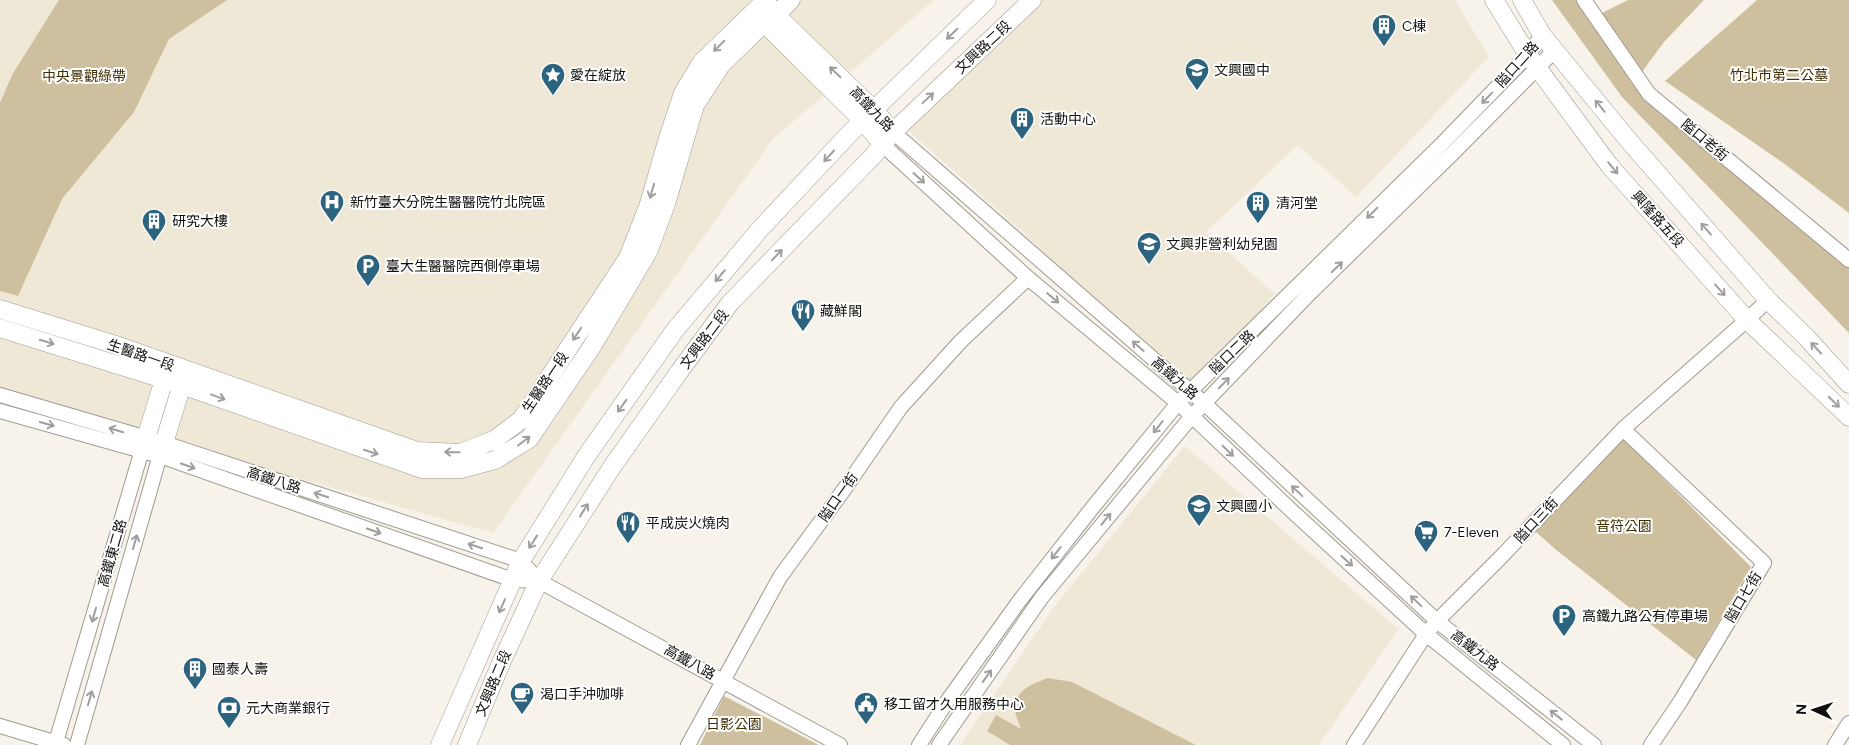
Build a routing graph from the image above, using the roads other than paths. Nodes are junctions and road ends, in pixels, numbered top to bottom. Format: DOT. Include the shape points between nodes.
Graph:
graph roads {
  1 [pos="792,0"];
  2 [pos="987,0"];
  3 [pos="1032,0"];
  4 [pos="1494,0"];
  5 [pos="1522,0"];
  6 [pos="1584,0"];
  7 [pos="765,10"];
  8 [pos="1542,35"];
  9 [pos="1555,50"];
  10 [pos="1533,62"];
  11 [pos="868,115"];
  12 [pos="888,138"];
  13 [pos="1849,260"];
  14 [pos="1028,278"];
  15 [pos="1768,300"];
  16 [pos="0,309"];
  17 [pos="1748,320"];
  18 [pos="0,328"];
  19 [pos="167,372"];
  20 [pos="184,377"];
  21 [pos="1849,384"];
  22 [pos="1191,392"];
  23 [pos="0,395"];
  24 [pos="1178,403"];
  25 [pos="1205,404"];
  26 [pos="0,411"];
  27 [pos="1192,416"];
  28 [pos="1849,417"];
  29 [pos="1623,429"];
  30 [pos="144,445"];
  31 [pos="162,450"];
  32 [pos="521,561"];
  33 [pos="513,580"];
  34 [pos="539,581"];
  35 [pos="1437,620"];
  36 [pos="1426,634"];
  37 [pos="724,681"];
  38 [pos="1849,723"];
  39 [pos="0,726"];
  40 [pos="61,744"];
  41 [pos="77,745"];
  42 [pos="440,745"];
  43 [pos="467,745"];
  44 [pos="688,745"];
  45 [pos="840,745"];
  46 [pos="919,745"];
  47 [pos="939,745"];
  48 [pos="1354,745"];
  49 [pos="1563,745"];
  50 [pos="1594,745"];
  51 [pos="1651,745"];
  52 [pos="1835,745"];
  1 -- 7 [label="street, 生醫路一段"];
  2 -- 11 [label="street, 文興路二段, one-way"];
  12 -- 3 [label="street, 文興路二段, one-way"];
  4 -- 10 [label="street, 興隆路五段"];
  5 -- 8 [label="street, 興隆路五段"];
  6 -- 13 [label="street, 隘口老街" via="1649,94"];
  7 -- 11 [label="street, 高鐵九路"];
  7 -- 20 [label="street, 生醫路一段" via="702,62 683,93 649,204 628,258 520,420 494,440 460,453 417,451"];
  8 -- 9 [label="street, 興隆路五段"];
  8 -- 10 [label="street, 隘口二路"];
  9 -- 10 [label="street, 隘口二路"];
  15 -- 9 [label="street, 興隆路五段, one-way" via="1629,141"];
  10 -- 17 [label="street, 興隆路五段, one-way" via="1610,165"];
  10 -- 22 [label="street, 隘口二路, one-way" via="1426,160"];
  25 -- 10 [label="street, 隘口二路, one-way" via="1309,294 1451,155"];
  11 -- 12 [label="street, 高鐵九路"];
  11 -- 32 [label="street, 文興路二段, one-way" via="761,228 675,330 587,455"];
  12 -- 14 [label="street, 高鐵九路, one-way"];
  22 -- 12 [label="street, 高鐵九路, one-way"];
  34 -- 12 [label="street, 文興路二段, one-way" via="612,467 730,303"];
  14 -- 24 [label="street, 高鐵九路, one-way"];
  14 -- 37 [label="street, 隘口一街" via="901,406 780,577"];
  15 -- 17 [label="street, 隘口三街"];
  21 -- 15 [label="street, 興隆路五段, one-way"];
  16 -- 19 [label="street, 生醫路一段" via="116,345"];
  17 -- 28 [label="street, 興隆路五段, one-way"];
  17 -- 29 [label="street, 隘口三街"];
  18 -- 19 [label="street, 生醫路一段, one-way"];
  19 -- 20 [label="street, 生醫路一段"];
  19 -- 30 [label="street, 高鐵東二路"];
  20 -- 31 [label="street, 高鐵東二路"];
  22 -- 24 [label="street, 隘口二路"];
  22 -- 25 [label="street, 高鐵九路"];
  30 -- 23 [label="street, 高鐵八路, one-way"];
  24 -- 27 [label="street, 高鐵九路"];
  24 -- 46 [label="street, 隘口二路, one-way" via="1020,600"];
  25 -- 27 [label="street, 隘口二路"];
  35 -- 25 [label="street, 高鐵九路, one-way"];
  26 -- 30 [label="street, 高鐵八路, one-way"];
  27 -- 36 [label="street, 高鐵九路, one-way"];
  47 -- 27 [label="street, 隘口二路, one-way" via="1042,597"];
  29 -- 35 [label="street, 隘口三街"];
  29 -- 51 [label="street, 隘口七街" via="1764,563"];
  30 -- 31 [label="street, 高鐵八路"];
  30 -- 40 [label="street, 高鐵東二路, one-way"];
  32 -- 31 [label="street, 高鐵八路, one-way"];
  31 -- 33 [label="street, 高鐵八路, one-way"];
  41 -- 31 [label="street, 高鐵東二路, one-way"];
  32 -- 33 [label="street, 文興路二段"];
  32 -- 34 [label="street, 高鐵八路"];
  33 -- 34 [label="street, 高鐵八路"];
  33 -- 42 [label="street, 文興路二段, one-way"];
  34 -- 37 [label="street, 高鐵八路"];
  34 -- 43 [label="street, 文興路二段"];
  35 -- 36 [label="street, 隘口三街"];
  50 -- 35 [label="street, 高鐵九路, one-way"];
  36 -- 48 [label="street, 隘口三街"];
  36 -- 49 [label="street, 高鐵九路"];
  37 -- 44 [label="street, 隘口一街"];
  37 -- 45 [label="street, 高鐵八路"];
  38 -- 52 [label="street"];
  39 -- 40 [label="street"];
}
